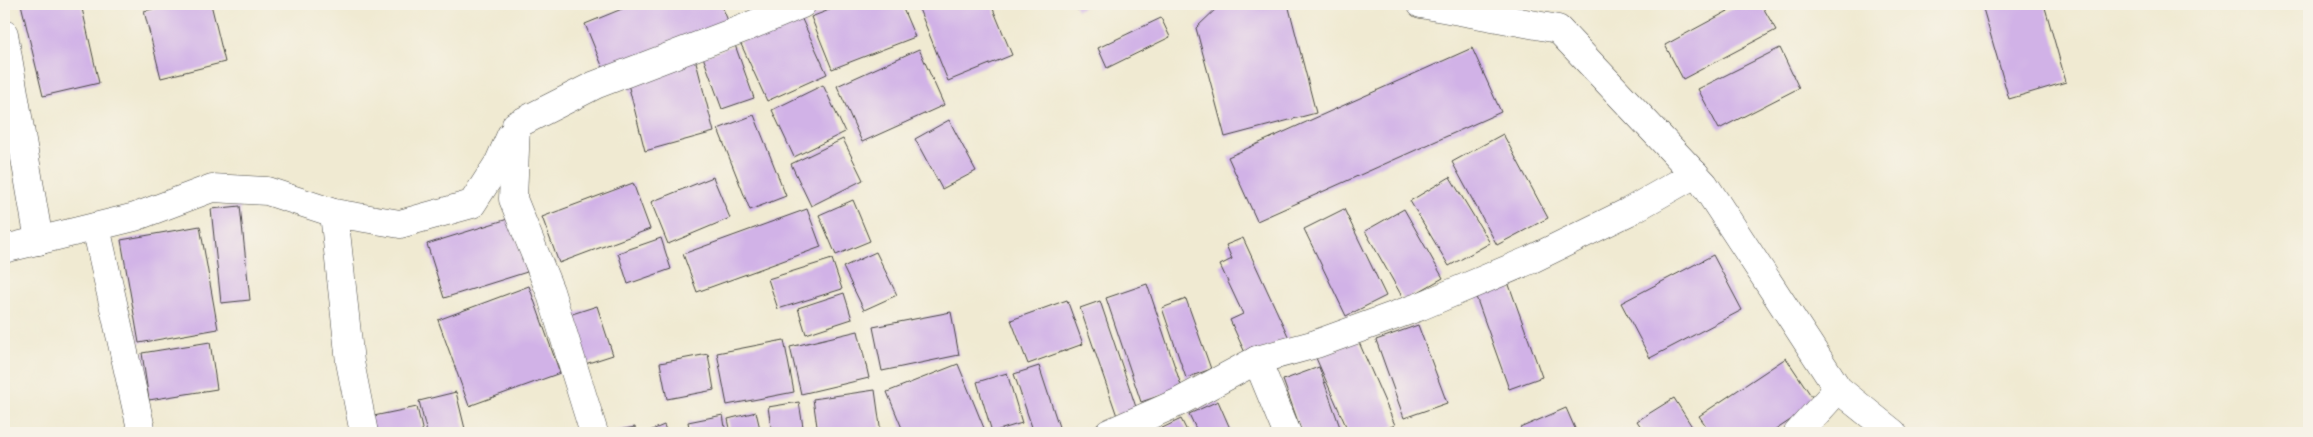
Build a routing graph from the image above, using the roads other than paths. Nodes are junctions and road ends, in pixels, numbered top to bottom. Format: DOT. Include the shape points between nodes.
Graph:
graph roads {
  1 [pos="802,4"];
  2 [pos="1421,4"];
  3 [pos="1505,12"];
  4 [pos="4,34"];
  5 [pos="516,125"];
  6 [pos="1695,174"];
  7 [pos="334,213"];
  8 [pos="96,227"];
  9 [pos="39,241"];
  10 [pos="4,249"];
  11 [pos="1257,360"];
  12 [pos="1838,389"];
  13 [pos="142,433"];
  14 [pos="364,433"];
  15 [pos="594,433"];
  16 [pos="1109,433"];
  17 [pos="1287,433"];
  18 [pos="1798,433"];
  19 [pos="1893,433"];
  1 -- 5 [label="street" via="595,85"];
  2 -- 3 [label="street"];
  3 -- 6 [label="street" via="1558,28"];
  4 -- 9 [label="street"];
  5 -- 7 [label="street" via="499,162 472,204 400,224"];
  5 -- 15 [label="street" via="513,199 550,291"];
  6 -- 11 [label="street" via="1628,212 1530,260 1421,306 1316,344"];
  6 -- 12 [label="street"];
  7 -- 8 [label="street" via="267,191 212,188 135,217"];
  7 -- 14 [label="street" via="350,362"];
  8 -- 9 [label="street"];
  8 -- 13 [label="street"];
  9 -- 10 [label="street"];
  11 -- 16 [label="street" via="1177,403"];
  11 -- 17 [label="street"];
  12 -- 18 [label="street"];
  12 -- 19 [label="street"];
}
